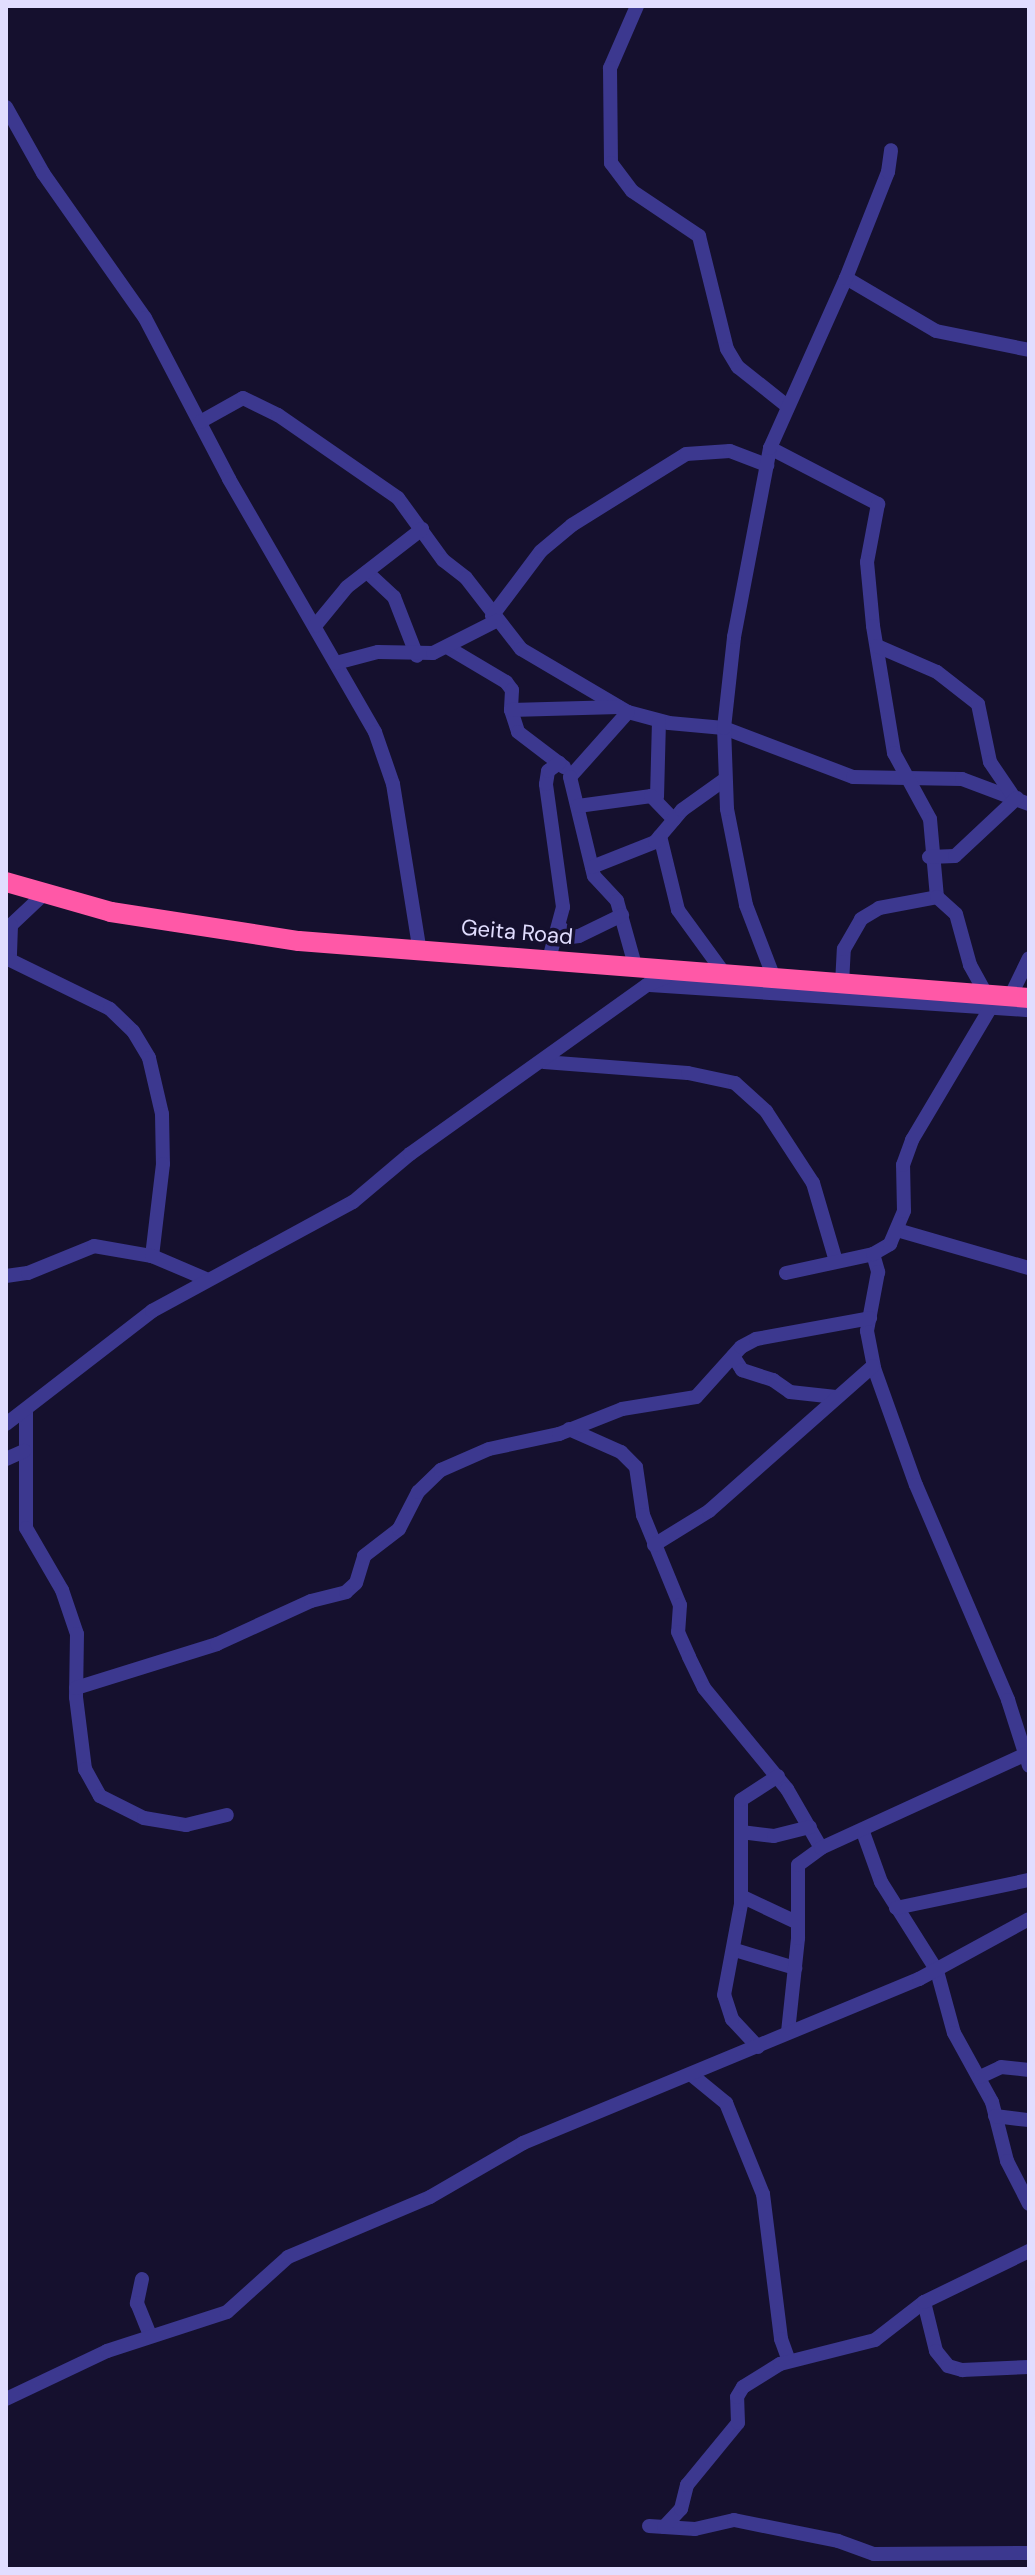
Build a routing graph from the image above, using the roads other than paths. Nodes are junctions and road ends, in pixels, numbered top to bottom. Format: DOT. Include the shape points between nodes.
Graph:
graph roads {
  1 [pos="637,6"];
  2 [pos="6,107"];
  3 [pos="891,150"];
  4 [pos="846,278"];
  5 [pos="1029,350"];
  6 [pos="786,405"];
  7 [pos="200,422"];
  8 [pos="770,448"];
  9 [pos="767,465"];
  10 [pos="422,529"];
  11 [pos="367,572"];
  12 [pos="494,618"];
  13 [pos="315,626"];
  14 [pos="877,646"];
  15 [pos="447,647"];
  16 [pos="417,656"];
  17 [pos="336,663"];
  18 [pos="511,710"];
  19 [pos="624,710"];
  20 [pos="659,721"];
  21 [pos="724,728"];
  22 [pos="559,763"];
  23 [pos="571,774"];
  24 [pos="903,778"];
  25 [pos="724,780"];
  26 [pos="657,797"];
  27 [pos="1020,800"];
  28 [pos="578,806"];
  29 [pos="674,820"];
  30 [pos="660,836"];
  31 [pos="929,857"];
  32 [pos="592,867"];
  33 [pos="6,882"];
  34 [pos="44,894"];
  35 [pos="937,897"];
  36 [pos="622,915"];
  37 [pos="561,928"];
  38 [pos="419,947"];
  39 [pos="1029,958"];
  40 [pos="549,959"];
  41 [pos="635,965"];
  42 [pos="682,969"];
  43 [pos="724,973"];
  44 [pos="774,978"];
  45 [pos="842,984"];
  46 [pos="647,985"];
  47 [pos="1019,998"];
  48 [pos="989,1002"];
  49 [pos="1029,1010"];
  50 [pos="544,1062"];
  51 [pos="897,1230"];
  52 [pos="873,1254"];
  53 [pos="152,1256"];
  54 [pos="836,1261"];
  55 [pos="1029,1268"];
  56 [pos="786,1273"];
  57 [pos="6,1276"];
  58 [pos="206,1279"];
  59 [pos="870,1318"];
  60 [pos="733,1356"];
  61 [pos="873,1366"];
  62 [pos="836,1397"];
  63 [pos="6,1404"];
  64 [pos="17,1417"];
  65 [pos="569,1429"];
  66 [pos="24,1451"];
  67 [pos="6,1459"];
  68 [pos="654,1545"];
  69 [pos="76,1688"];
  70 [pos="1028,1760"];
  71 [pos="778,1776"];
  72 [pos="227,1815"];
  73 [pos="810,1827"];
  74 [pos="741,1832"];
  75 [pos="863,1832"];
  76 [pos="821,1848"];
  77 [pos="1029,1880"];
  78 [pos="741,1896"];
  79 [pos="896,1908"];
  80 [pos="1029,1919"];
  81 [pos="798,1923"];
  82 [pos="735,1950"];
  83 [pos="795,1968"];
  84 [pos="937,1971"];
  85 [pos="788,2032"];
  86 [pos="758,2047"];
  87 [pos="1029,2070"];
  88 [pos="693,2076"];
  89 [pos="980,2077"];
  90 [pos="995,2116"];
  91 [pos="1029,2120"];
  92 [pos="1029,2204"];
  93 [pos="1029,2251"];
  94 [pos="142,2279"];
  95 [pos="924,2302"];
  96 [pos="150,2335"];
  97 [pos="789,2361"];
  98 [pos="1029,2367"];
  99 [pos="6,2399"];
  100 [pos="1029,2553"];
  1 -- 6 [label="street" via="610,68 611,163 632,191 699,236 727,349 738,367"];
  2 -- 7 [label="street" via="43,173 145,318"];
  3 -- 4 [label="street" via="888,172"];
  4 -- 5 [label="street" via="936,331"];
  4 -- 6 [label="street"];
  6 -- 8 [label="street"];
  7 -- 10 [label="street" via="223,405 251,398 398,498"];
  7 -- 13 [label="street"];
  8 -- 9 [label="street"];
  8 -- 14 [label="street" via="878,504 867,562"];
  9 -- 12 [label="street" via="730,451 686,454 572,525 541,551"];
  9 -- 21 [label="street" via="734,637"];
  10 -- 11 [label="street"];
  10 -- 12 [label="street"];
  11 -- 13 [label="street" via="332,601"];
  11 -- 16 [label="street" via="394,597"];
  12 -- 15 [label="street"];
  12 -- 19 [label="street" via="531,657"];
  13 -- 17 [label="street"];
  14 -- 24 [label="street"];
  14 -- 27 [label="street" via="937,672 978,704 990,762"];
  15 -- 16 [label="street"];
  15 -- 18 [label="street" via="506,682 512,690"];
  16 -- 17 [label="street" via="378,652"];
  17 -- 38 [label="street" via="385,756"];
  18 -- 19 [label="street"];
  18 -- 22 [label="street" via="523,738"];
  19 -- 20 [label="street"];
  19 -- 23 [label="street"];
  20 -- 21 [label="street"];
  20 -- 26 [label="street"];
  21 -- 24 [label="street" via="853,777"];
  21 -- 25 [label="street"];
  22 -- 23 [label="street"];
  22 -- 37 [label="street" via="548,771 546,784 563,907"];
  23 -- 28 [label="street"];
  24 -- 27 [label="street" via="962,779"];
  24 -- 31 [label="street" via="930,819"];
  25 -- 29 [label="street"];
  25 -- 44 [label="street" via="746,905"];
  26 -- 28 [label="street"];
  26 -- 29 [label="street"];
  27 -- 31 [label="street" via="955,856"];
  28 -- 32 [label="street"];
  29 -- 30 [label="street"];
  30 -- 32 [label="street" via="636,853"];
  30 -- 43 [label="street" via="678,910"];
  31 -- 35 [label="street"];
  32 -- 36 [label="street"];
  33 -- 34 [label="highway, Geita Road"];
  34 -- 38 [label="highway, Geita Road" via="111,912 299,941"];
  34 -- 53 [label="street" via="11,925 10,960 110,1009 133,1031 149,1058 162,1114 163,1164"];
  35 -- 45 [label="street" via="879,908 861,919 844,949"];
  35 -- 48 [label="street" via="956,914 970,965"];
  36 -- 37 [label="street" via="579,936 571,937"];
  36 -- 41 [label="street"];
  37 -- 40 [label="street"];
  38 -- 40 [label="highway, Geita Road"];
  39 -- 47 [label="street"];
  40 -- 41 [label="highway, Geita Road"];
  41 -- 42 [label="highway, Geita Road"];
  42 -- 43 [label="highway, Geita Road"];
  42 -- 46 [label="street"];
  43 -- 44 [label="highway, Geita Road"];
  44 -- 45 [label="highway, Geita Road"];
  45 -- 48 [label="highway, Geita Road"];
  46 -- 48 [label="street"];
  46 -- 50 [label="street"];
  47 -- 48 [label="highway, Geita Road"];
  48 -- 49 [label="street"];
  48 -- 51 [label="street" via="912,1140 903,1165 904,1211"];
  50 -- 54 [label="street" via="688,1073 735,1083 766,1111 813,1183"];
  50 -- 58 [label="street" via="410,1154 353,1202"];
  51 -- 52 [label="street" via="890,1244"];
  51 -- 55 [label="street"];
  52 -- 54 [label="street"];
  52 -- 59 [label="street" via="878,1272"];
  53 -- 57 [label="street" via="94,1246 28,1273"];
  53 -- 58 [label="street"];
  54 -- 56 [label="street"];
  58 -- 64 [label="street" via="121,1333"];
  59 -- 60 [label="street" via="756,1339"];
  59 -- 61 [label="street"];
  60 -- 62 [label="street" via="742,1370 790,1392"];
  60 -- 65 [label="street" via="696,1397 622,1409"];
  61 -- 62 [label="street"];
  61 -- 70 [label="street"];
  62 -- 68 [label="street" via="709,1511"];
  63 -- 64 [label="street"];
  64 -- 66 [label="street"];
  65 -- 68 [label="street" via="630,1459"];
  65 -- 69 [label="street" via="489,1449 434,1475 418,1492 399,1529 364,1556 356,1583 346,1592 311,1601 217,1644"];
  66 -- 67 [label="street"];
  66 -- 69 [label="street" via="26,1528 71,1614 77,1634"];
  68 -- 71 [label="street" via="680,1605 678,1632 704,1688"];
  69 -- 72 [label="street" via="85,1769 100,1796 144,1818 186,1825"];
  70 -- 75 [label="street"];
  71 -- 73 [label="street"];
  71 -- 74 [label="street" via="741,1800"];
  73 -- 74 [label="street" via="774,1836"];
  73 -- 76 [label="street"];
  74 -- 78 [label="street"];
  75 -- 76 [label="street"];
  75 -- 79 [label="street" via="869,1858"];
  76 -- 81 [label="street" via="798,1865"];
  77 -- 79 [label="street"];
  78 -- 81 [label="street"];
  78 -- 82 [label="street"];
  79 -- 84 [label="street"];
  80 -- 84 [label="street"];
  81 -- 83 [label="street"];
  82 -- 83 [label="street"];
  82 -- 86 [label="street" via="726,2006 744,2036"];
  83 -- 85 [label="street"];
  84 -- 85 [label="street"];
  84 -- 89 [label="street" via="954,2033"];
  85 -- 86 [label="street"];
  86 -- 88 [label="street"];
  87 -- 89 [label="street" via="1001,2067"];
  88 -- 96 [label="street" via="523,2143 421,2202 288,2257 238,2306"];
  88 -- 97 [label="street" via="734,2116 763,2194 778,2325"];
  89 -- 90 [label="street"];
  90 -- 91 [label="street"];
  90 -- 92 [label="street" via="1007,2161"];
  93 -- 95 [label="street"];
  94 -- 96 [label="street" via="137,2303"];
  95 -- 97 [label="street" via="875,2340"];
  95 -- 98 [label="street" via="936,2351 948,2366"];
  96 -- 99 [label="street"];
  97 -- 100 [label="street" via="738,2392 738,2423 687,2485 683,2506 656,2527 695,2529 734,2520 838,2541 874,2554"];
}
